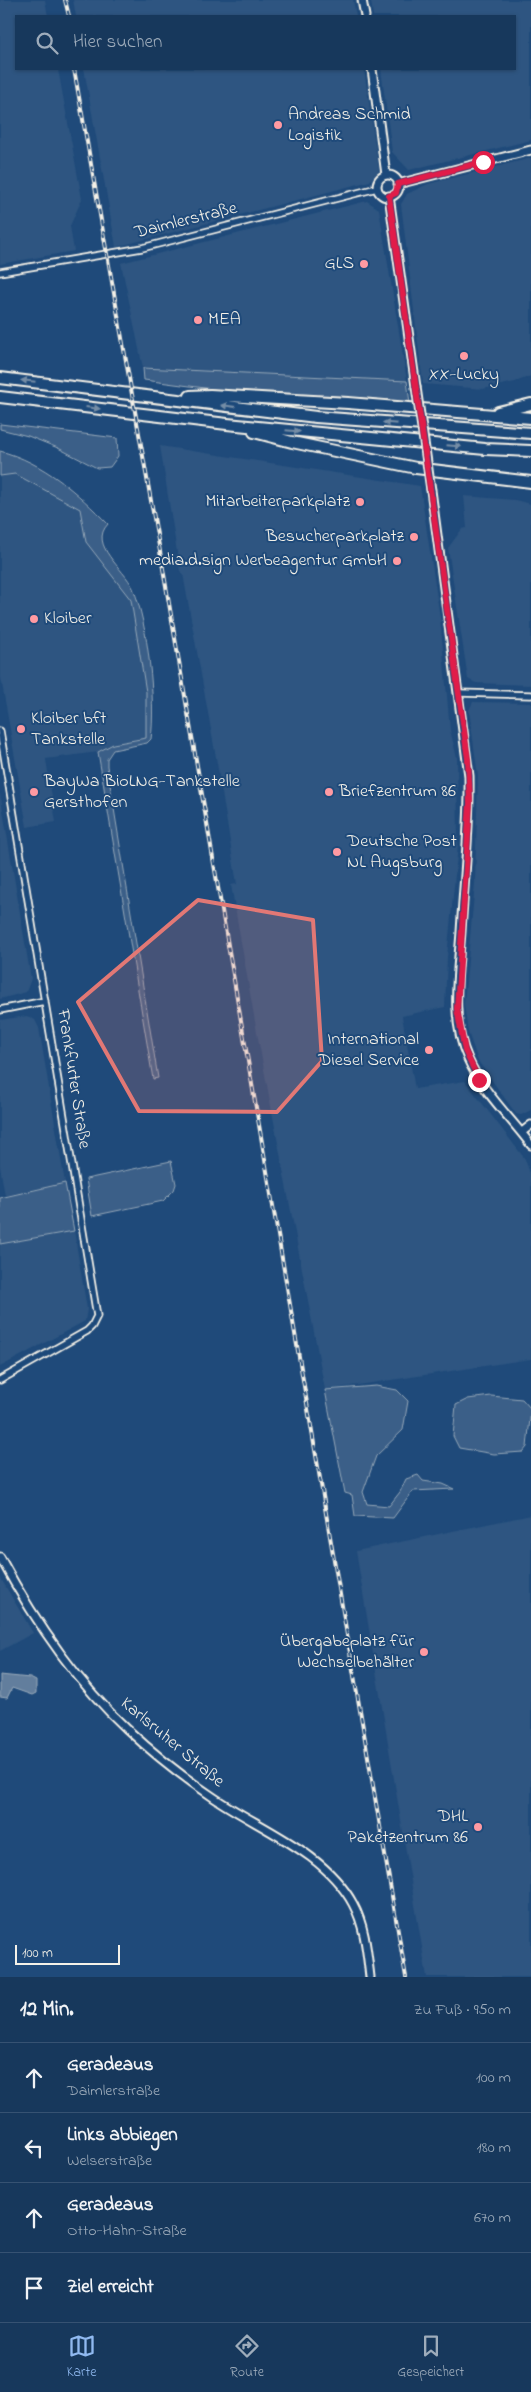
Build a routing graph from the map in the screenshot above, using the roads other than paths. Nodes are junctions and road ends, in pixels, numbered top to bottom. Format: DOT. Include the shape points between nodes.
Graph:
graph roads {
  1 [pos="362,0"];
  2 [pos="364,15"];
  3 [pos="372,70"];
  4 [pos="531,150"];
  5 [pos="386,175"];
  6 [pos="398,184"];
  7 [pos="378,188"];
  8 [pos="389,196"];
  9 [pos="0,272"];
  10 [pos="0,378"];
  11 [pos="0,397"];
  12 [pos="163,398"];
  13 [pos="531,404"];
  14 [pos="478,414"];
  15 [pos="531,418"];
  16 [pos="227,424"];
  17 [pos="531,433"];
  18 [pos="531,451"];
  19 [pos="531,481"];
  20 [pos="459,693"];
  21 [pos="531,695"];
  22 [pos="0,732"];
  23 [pos="45,1001"];
  24 [pos="0,1010"];
  25 [pos="531,1125"];
  26 [pos="522,1132"];
  27 [pos="531,1143"];
  28 [pos="0,1380"];
  29 [pos="0,1557"];
  30 [pos="370,1977"];
  1 -- 2 [label="street"];
  3 -- 5 [label="street"];
  4 -- 6 [label="street"];
  5 -- 6 [label="street" via="395,178"];
  5 -- 7 [label="street" via="379,180"];
  6 -- 8 [label="street" via="396,193"];
  7 -- 8 [label="street" via="383,196"];
  7 -- 9 [label="street, Daimlerstraße" via="142,248"];
  8 -- 20 [label="street, bridge"];
  12 -- 10 [label="highway, one-way"];
  11 -- 16 [label="highway, one-way"];
  12 -- 14 [label="highway" via="210,395"];
  17 -- 12 [label="highway, one-way" via="316,417"];
  13 -- 14 [label="highway"];
  14 -- 15 [label="highway"];
  16 -- 18 [label="highway, one-way"];
  16 -- 19 [label="highway" via="292,442 396,464"];
  20 -- 21 [label="street"];
  20 -- 26 [label="street" via="470,803 458,973 459,1029 468,1060 479,1080"];
  22 -- 23 [label="street, Frankfurter Straße"];
  23 -- 24 [label="street"];
  23 -- 28 [label="street, Frankfurter Straße" via="97,1316 87,1331"];
  25 -- 26 [label="street"];
  26 -- 27 [label="street"];
  29 -- 30 [label="street, Karlsruher Straße" via="37,1621 69,1666 126,1729 182,1776 289,1843 336,1881 360,1919"];
}
